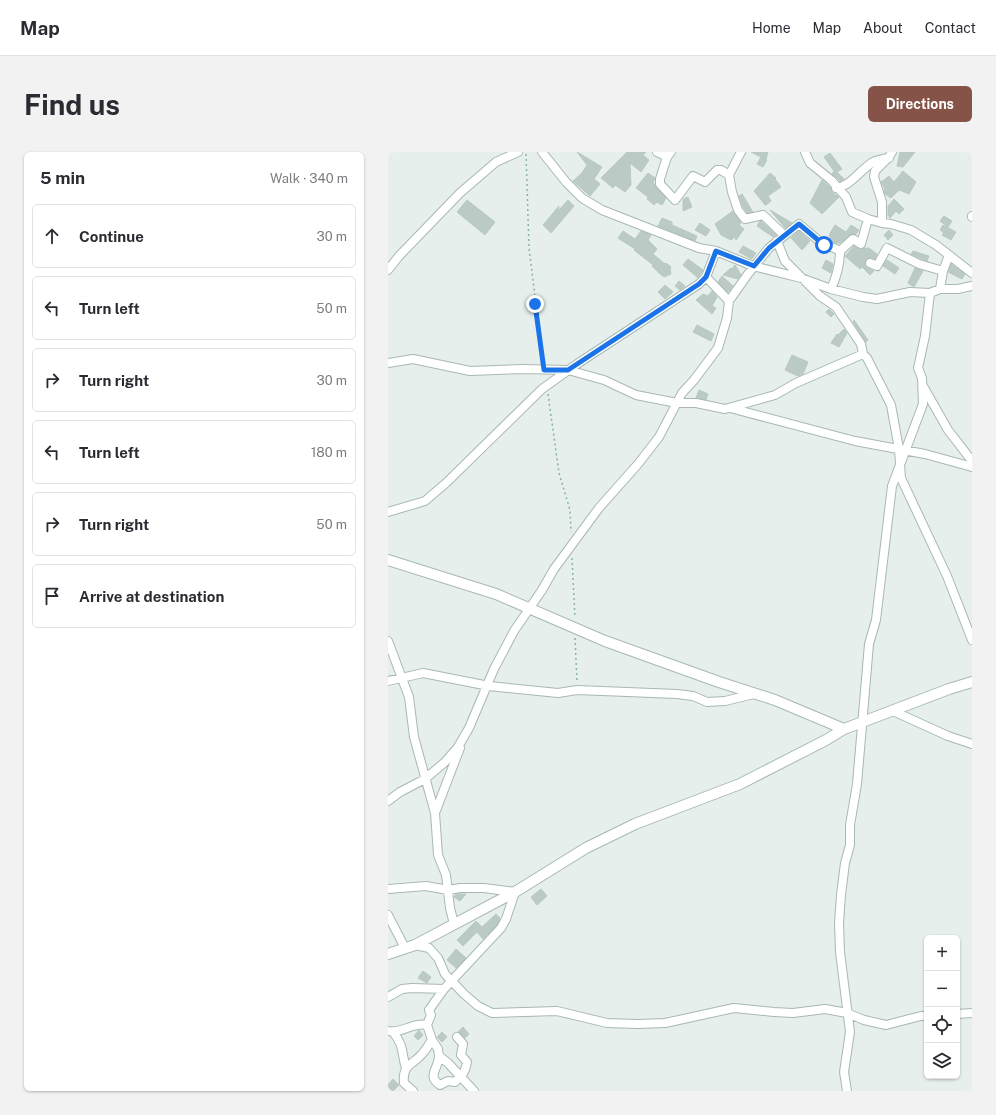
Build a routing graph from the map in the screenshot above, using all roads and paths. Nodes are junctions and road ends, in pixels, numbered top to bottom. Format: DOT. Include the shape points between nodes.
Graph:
graph roads {
  1 [pos="518,152"];
  2 [pos="526,152"];
  3 [pos="542,152"];
  4 [pos="657,152"];
  5 [pos="741,152"];
  6 [pos="805,152"];
  7 [pos="669,155"];
  8 [pos="891,155"];
  9 [pos="729,175"];
  10 [pos="836,188"];
  11 [pos="868,219"];
  12 [pos="882,223"];
  13 [pos="784,235"];
  14 [pos="777,241"];
  15 [pos="716,251"];
  16 [pos="840,251"];
  17 [pos="949,255"];
  18 [pos="870,263"];
  19 [pos="754,266"];
  20 [pos="388,270"];
  21 [pos="943,271"];
  22 [pos="972,273"];
  23 [pos="706,277"];
  24 [pos="801,278"];
  25 [pos="972,286"];
  26 [pos="831,289"];
  27 [pos="940,289"];
  28 [pos="930,293"];
  29 [pos="730,301"];
  30 [pos="863,354"];
  31 [pos="388,363"];
  32 [pos="544,370"];
  33 [pos="568,370"];
  34 [pos="922,385"];
  35 [pos="547,386"];
  36 [pos="676,403"];
  37 [pos="730,408"];
  38 [pos="903,450"];
  39 [pos="972,460"];
  40 [pos="900,466"];
  41 [pos="972,467"];
  42 [pos="388,512"];
  43 [pos="572,544"];
  44 [pos="388,560"];
  45 [pos="529,608"];
  46 [pos="575,629"];
  47 [pos="972,640"];
  48 [pos="388,641"];
  49 [pos="402,678"];
  50 [pos="388,681"];
  51 [pos="972,682"];
  52 [pos="488,686"];
  53 [pos="577,690"];
  54 [pos="754,694"];
  55 [pos="893,711"];
  56 [pos="861,723"];
  57 [pos="844,729"];
  58 [pos="466,733"];
  59 [pos="972,744"];
  60 [pos="425,779"];
  61 [pos="388,801"];
  62 [pos="435,813"];
  63 [pos="388,889"];
  64 [pos="448,890"];
  65 [pos="515,892"];
  66 [pos="388,915"];
  67 [pos="454,924"];
  68 [pos="410,946"];
  69 [pos="388,954"];
  70 [pos="451,981"];
  71 [pos="444,989"];
  72 [pos="388,997"];
  73 [pos="847,1013"];
  74 [pos="972,1013"];
  75 [pos="960,1014"];
  76 [pos="924,1016"];
  77 [pos="427,1025"];
  78 [pos="391,1032"];
  79 [pos="457,1037"];
  80 [pos="432,1040"];
  81 [pos="439,1056"];
  82 [pos="406,1068"];
  83 [pos="461,1077"];
  84 [pos="413,1091"];
  85 [pos="474,1091"];
  86 [pos="846,1091"];
  1 -- 20 [label="street" via="496,162 476,178 412,242"];
  2 -- 32 [label="path" via="529,248"];
  3 -- 15 [label="street" via="582,198 602,210 699,248"];
  4 -- 7 [label="street"];
  5 -- 9 [label="street"];
  6 -- 10 [label="street" via="810,163 831,180"];
  7 -- 9 [label="street" via="660,184 676,200 693,176 706,182 717,170"];
  8 -- 10 [label="street" via="874,161 844,187"];
  8 -- 12 [label="street" via="875,171 874,177 882,202"];
  9 -- 13 [label="street" via="738,210 745,219 763,215"];
  10 -- 11 [label="street" via="846,197 852,212"];
  11 -- 12 [label="street"];
  11 -- 16 [label="street" via="861,244 853,239"];
  12 -- 17 [label="street" via="911,230"];
  13 -- 14 [label="street"];
  13 -- 16 [label="street" via="799,224 824,245"];
  14 -- 19 [label="street"];
  14 -- 24 [label="street" via="785,261"];
  15 -- 19 [label="street"];
  15 -- 23 [label="street"];
  16 -- 26 [label="street" via="838,275"];
  17 -- 21 [label="street"];
  17 -- 22 [label="street"];
  18 -- 21 [label="street" via="877,266 887,248 919,264"];
  19 -- 24 [label="street"];
  19 -- 29 [label="street"];
  21 -- 27 [label="street"];
  23 -- 29 [label="street"];
  23 -- 33 [label="street"];
  24 -- 26 [label="street"];
  24 -- 30 [label="street" via="836,307 860,344"];
  25 -- 27 [label="street"];
  26 -- 28 [label="street" via="877,299 910,292"];
  27 -- 28 [label="street"];
  28 -- 34 [label="street" via="918,368"];
  29 -- 36 [label="street" via="725,329 718,348"];
  30 -- 37 [label="street" via="775,394"];
  30 -- 38 [label="street" via="891,405"];
  31 -- 32 [label="street" via="413,359 470,371"];
  32 -- 33 [label="street"];
  33 -- 35 [label="street"];
  33 -- 36 [label="street" via="604,380 636,395"];
  34 -- 38 [label="street" via="923,404"];
  34 -- 39 [label="street" via="948,430"];
  35 -- 42 [label="street" via="425,501"];
  35 -- 43 [label="path" via="559,473 570,510"];
  36 -- 37 [label="street"];
  36 -- 43 [label="street" via="659,437"];
  37 -- 38 [label="street" via="855,441"];
  38 -- 40 [label="street"];
  38 -- 41 [label="street"];
  40 -- 47 [label="street" via="901,478 947,576"];
  40 -- 56 [label="street" via="892,486 876,620 869,644"];
  43 -- 45 [label="street"];
  43 -- 46 [label="path"];
  44 -- 45 [label="street" via="496,594"];
  45 -- 46 [label="street"];
  45 -- 52 [label="street" via="514,630"];
  46 -- 53 [label="path"];
  46 -- 54 [label="street"];
  48 -- 49 [label="street"];
  49 -- 50 [label="street"];
  49 -- 52 [label="street" via="423,674"];
  49 -- 60 [label="street" via="409,697 414,737"];
  51 -- 55 [label="street"];
  52 -- 53 [label="street" via="558,693"];
  52 -- 58 [label="street"];
  53 -- 54 [label="street" via="677,694 693,696 708,702"];
  54 -- 57 [label="street" via="775,700"];
  55 -- 56 [label="street"];
  55 -- 59 [label="street"];
  56 -- 57 [label="street"];
  56 -- 73 [label="street" via="857,784 839,923"];
  57 -- 65 [label="street" via="735,786 635,824 586,848"];
  58 -- 60 [label="street" via="445,762"];
  58 -- 62 [label="street"];
  60 -- 61 [label="street"];
  60 -- 62 [label="street"];
  62 -- 64 [label="street" via="438,855 446,874"];
  63 -- 64 [label="street" via="426,886"];
  64 -- 65 [label="street" via="484,888"];
  64 -- 67 [label="street"];
  65 -- 67 [label="street"];
  65 -- 70 [label="street" via="501,928"];
  66 -- 68 [label="street"];
  67 -- 68 [label="street"];
  68 -- 69 [label="street"];
  68 -- 70 [label="street" via="427,947 432,951"];
  70 -- 71 [label="street"];
  70 -- 73 [label="street" via="478,1006 492,1013 557,1012 607,1023 664,1023 734,1008 793,1013 825,1009"];
  71 -- 72 [label="street" via="402,989"];
  71 -- 77 [label="street" via="430,1010 432,1016"];
  73 -- 76 [label="street" via="886,1025"];
  73 -- 86 [label="street" via="850,1032 844,1072"];
  74 -- 75 [label="street"];
  77 -- 78 [label="street" via="419,1024"];
  77 -- 80 [label="street"];
  78 -- 82 [label="street" via="403,1047"];
  79 -- 83 [label="street" via="463,1044 461,1055 467,1062"];
  80 -- 81 [label="street"];
  80 -- 82 [label="street" via="422,1055"];
  81 -- 83 [label="street"];
  81 -- 83 [label="street" via="433,1076 435,1082 440,1085 448,1081 454,1082"];
  82 -- 84 [label="street" via="404,1083"];
  83 -- 85 [label="street"];
}
